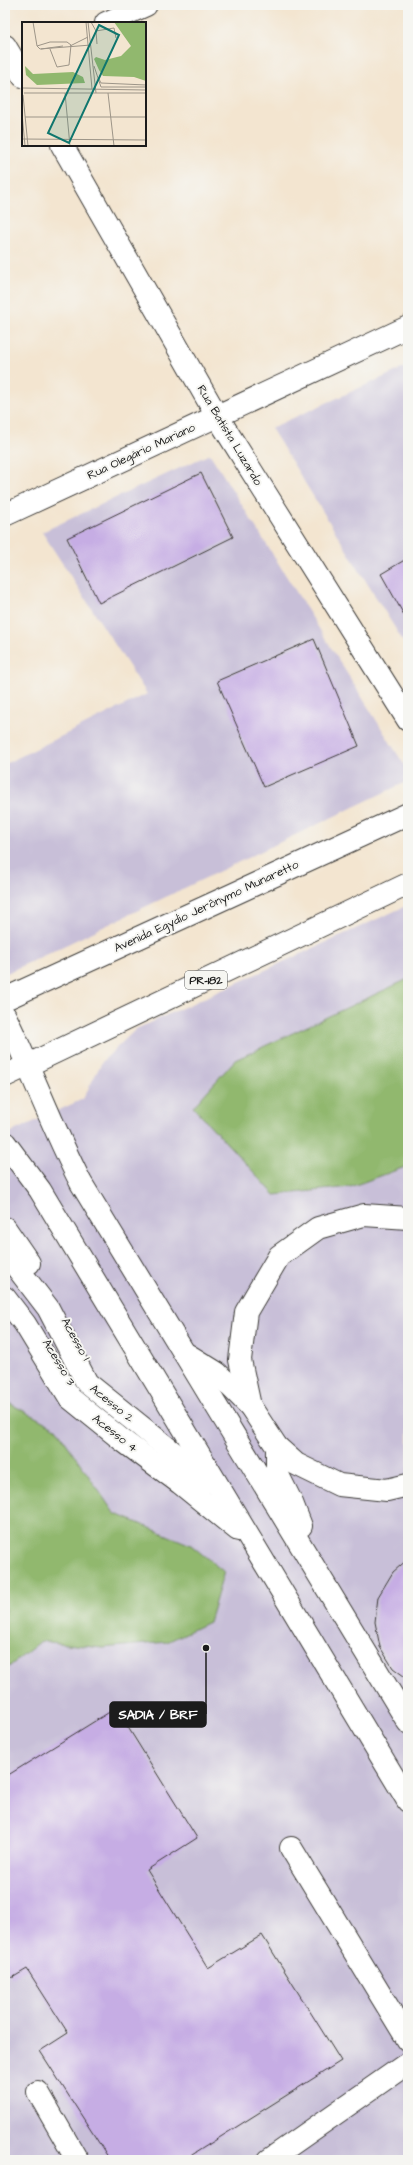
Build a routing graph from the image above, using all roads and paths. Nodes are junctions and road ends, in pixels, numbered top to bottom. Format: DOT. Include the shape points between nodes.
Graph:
graph roads {
  1 [pos="146,5"];
  2 [pos="108,22"];
  3 [pos="5,46"];
  4 [pos="17,68"];
  5 [pos="63,146"];
  6 [pos="408,327"];
  7 [pos="217,416"];
  8 [pos="5,514"];
  9 [pos="408,720"];
  10 [pos="408,814"];
  11 [pos="408,884"];
  12 [pos="5,999"];
  13 [pos="5,1016"];
  14 [pos="29,1064"];
  15 [pos="5,1076"];
  16 [pos="5,1143"];
  17 [pos="408,1218"];
  18 [pos="5,1228"];
  19 [pos="5,1252"];
  20 [pos="5,1283"];
  21 [pos="5,1298"];
  22 [pos="184,1353"];
  23 [pos="250,1406"];
  24 [pos="277,1447"];
  25 [pos="204,1463"];
  26 [pos="408,1485"];
  27 [pos="220,1491"];
  28 [pos="237,1518"];
  29 [pos="253,1543"];
  30 [pos="321,1579"];
  31 [pos="408,1722"];
  32 [pos="401,1774"];
  33 [pos="408,1801"];
  34 [pos="291,1848"];
  35 [pos="408,2040"];
  36 [pos="408,2063"];
  37 [pos="38,2092"];
  38 [pos="77,2160"];
  39 [pos="269,2160"];
  1 -- 2 [label="street"];
  3 -- 4 [label="street"];
  5 -- 7 [label="street, Rua Batista Luzardo"];
  6 -- 7 [label="street, Rua Olegário Mariano"];
  7 -- 8 [label="street, Rua Olegário Mariano"];
  7 -- 9 [label="street, Rua Batista Luzardo"];
  10 -- 12 [label="street, Avenida Egydio Jerônymo Munaretto"];
  11 -- 14 [label="street, PR-182"];
  13 -- 14 [label="street"];
  14 -- 15 [label="street, PR-182"];
  14 -- 22 [label="street" via="81,1183"];
  16 -- 25 [label="street" via="40,1190"];
  17 -- 23 [label="street" via="364,1215 318,1228 279,1256 246,1312 240,1360"];
  18 -- 25 [label="street, Acesso 1" via="53,1298 97,1376"];
  19 -- 27 [label="street, Acesso 2" via="48,1308 87,1383"];
  20 -- 28 [label="street, Acesso 3" via="35,1322 77,1392"];
  21 -- 29 [label="street, Acesso 4" via="25,1324 70,1398"];
  22 -- 23 [label="street" via="217,1373"];
  22 -- 30 [label="street"];
  23 -- 24 [label="street"];
  24 -- 26 [label="street" via="296,1464 339,1485 387,1490"];
  24 -- 30 [label="street" via="277,1474 292,1503"];
  25 -- 27 [label="street"];
  27 -- 28 [label="street"];
  28 -- 29 [label="street"];
  29 -- 32 [label="street"];
  30 -- 31 [label="street"];
  32 -- 33 [label="street"];
  34 -- 35 [label="street"];
  36 -- 39 [label="street"];
  37 -- 38 [label="street"];
}
